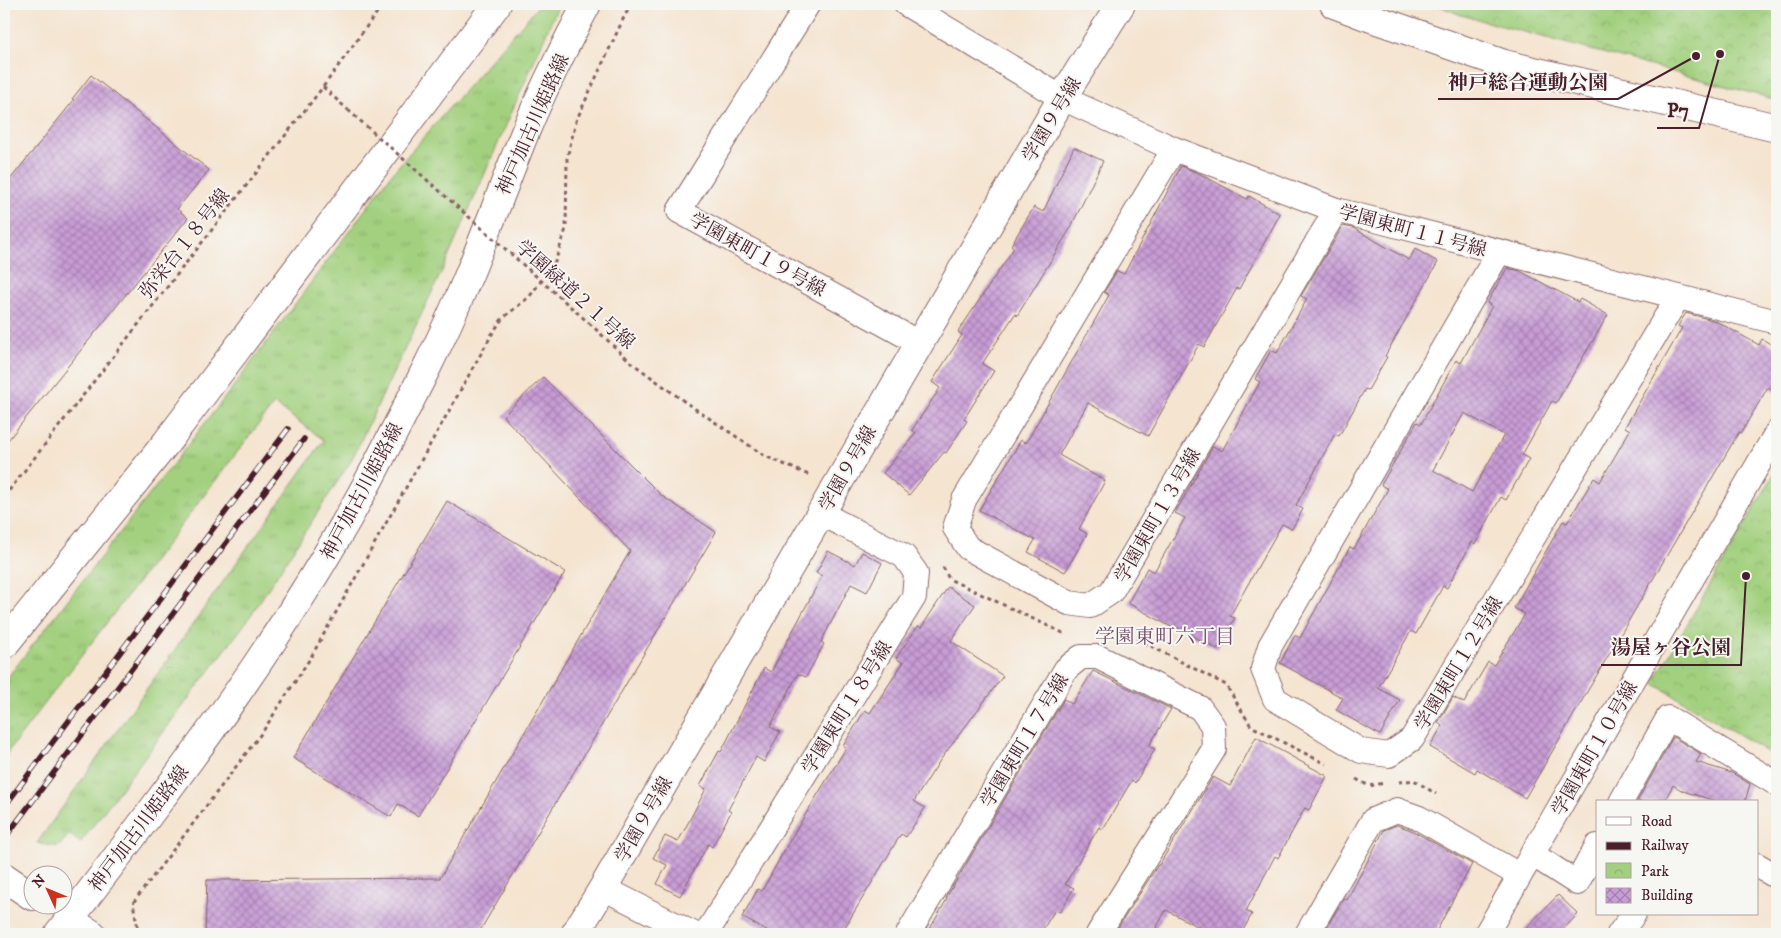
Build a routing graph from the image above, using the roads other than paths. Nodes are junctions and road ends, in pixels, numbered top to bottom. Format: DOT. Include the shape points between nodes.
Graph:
graph roads {
  1 [pos="497,4"];
  2 [pos="587,4"];
  3 [pos="808,4"];
  4 [pos="906,4"];
  5 [pos="1121,4"];
  6 [pos="1334,4"];
  7 [pos="1062,98"];
  8 [pos="1777,128"];
  9 [pos="1174,149"];
  10 [pos="1336,210"];
  11 [pos="1498,252"];
  12 [pos="1678,297"];
  13 [pos="1777,322"];
  14 [pos="919,343"];
  15 [pos="1777,432"];
  16 [pos="820,513"];
  17 [pos="4,645"];
  18 [pos="1777,784"];
  19 [pos="1622,800"];
  20 [pos="1596,848"];
  21 [pos="1532,854"];
  22 [pos="1758,866"];
  23 [pos="72,868"];
  24 [pos="1520,875"];
  25 [pos="1777,877"];
  26 [pos="603,888"];
  27 [pos="60,916"];
  28 [pos="1632,916"];
  29 [pos="92,934"];
  30 [pos="575,934"];
  31 [pos="694,934"];
  32 [pos="706,934"];
  33 [pos="908,934"];
  34 [pos="1098,934"];
  35 [pos="1306,934"];
  36 [pos="1486,934"];
  37 [pos="1619,934"];
  1 -- 17 [label="main road" via="166,443"];
  2 -- 23 [label="main road, 神戸加古川姫路線" via="544,89 443,333 322,565 250,676"];
  3 -- 14 [label="street, 学園東町１９号線" via="679,211"];
  4 -- 7 [label="street"];
  5 -- 7 [label="main road, 学園９号線"];
  6 -- 8 [label="main road" via="1504,64"];
  7 -- 9 [label="street, 学園東町１１号線"];
  7 -- 14 [label="main road, 学園９号線"];
  9 -- 10 [label="street, 学園東町１１号線"];
  9 -- 10 [label="street, 学園東町１３号線" via="964,500 955,528 968,548 1069,603 1090,606 1111,592"];
  10 -- 11 [label="street, 学園東町１１号線"];
  11 -- 12 [label="street, 学園東町１１号線"];
  11 -- 12 [label="street, 学園東町１２号線" via="1270,646 1263,669 1275,700 1361,751 1389,755 1412,739"];
  12 -- 13 [label="street, 学園東町１１号線"];
  14 -- 16 [label="main road, 学園９号線"];
  15 -- 21 [label="street, 学園東町１０号線"];
  16 -- 26 [label="main road, 学園９号線"];
  16 -- 32 [label="street, 学園東町１８号線" via="904,556 916,573 914,597"];
  18 -- 19 [label="street" via="1668,718"];
  20 -- 21 [label="street" via="1577,883"];
  21 -- 24 [label="street, 学園東町１０号線"];
  22 -- 25 [label="street"];
  24 -- 35 [label="street" via="1419,818 1397,810 1373,820"];
  24 -- 36 [label="street, 学園東町１０号線"];
  26 -- 30 [label="main road, 学園９号線"];
  26 -- 31 [label="street"];
  27 -- 29 [label="main road"];
  28 -- 37 [label="street"];
  33 -- 34 [label="street, 学園東町１７号線" via="1066,669 1080,657 1098,657 1200,708 1213,726 1214,749"];
}
